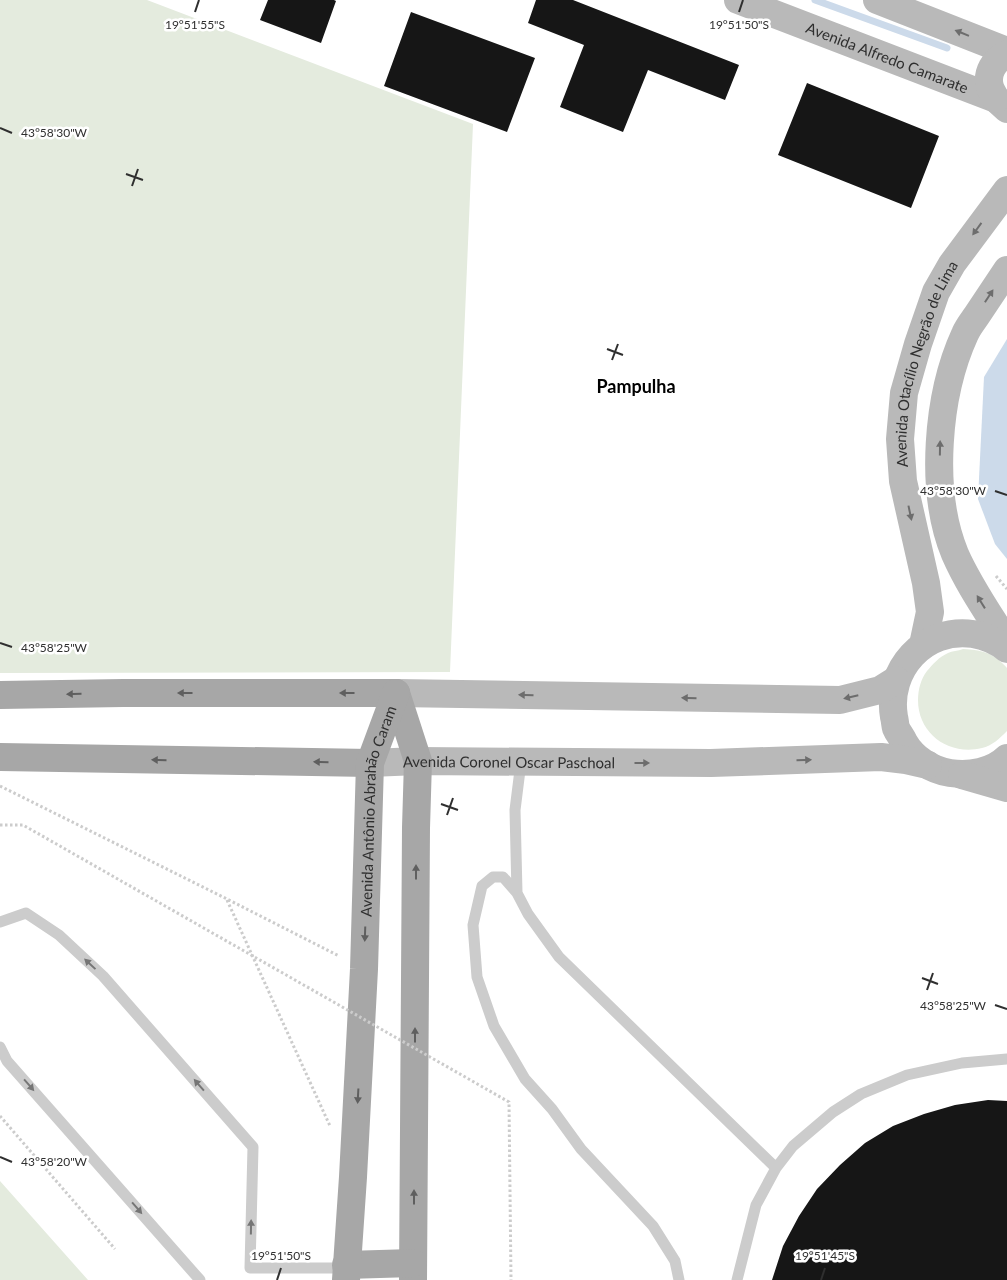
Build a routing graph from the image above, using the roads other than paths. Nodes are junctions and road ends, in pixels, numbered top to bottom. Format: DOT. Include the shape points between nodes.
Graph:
graph roads {
  1 [pos="738,0"];
  2 [pos="877,0"];
  3 [pos="1007,53"];
  4 [pos="1001,104"];
  5 [pos="1007,190"];
  6 [pos="1007,270"];
  7 [pos="1007,643"];
  8 [pos="923,645"];
  9 [pos="1007,649"];
  10 [pos="896,680"];
  11 [pos="396,693"];
  12 [pos="0,695"];
  13 [pos="0,757"];
  14 [pos="1007,758"];
  15 [pos="418,762"];
  16 [pos="520,762"];
  17 [pos="370,763"];
  18 [pos="928,765"];
  19 [pos="960,774"];
  20 [pos="1007,788"];
  21 [pos="517,893"];
  22 [pos="0,922"];
  23 [pos="0,1047"];
  24 [pos="1007,1059"];
  25 [pos="776,1168"];
  26 [pos="346,1271"];
  27 [pos="413,1271"];
  28 [pos="200,1280"];
  29 [pos="678,1280"];
  30 [pos="737,1280"];
  1 -- 4 [label="street, Avenida Alfredo Camarate"];
  3 -- 2 [label="street, one-way"];
  3 -- 4 [label="street" via="992,66 989,78 990,87"];
  5 -- 8 [label="street, Avenida Otacílio Negrão de Lima, one-way" via="952,264 936,292 904,393 900,439 903,481 930,612"];
  7 -- 6 [label="street, Avenida Otacílio Negrão de Lima, one-way" via="954,552 944,518 940,487 942,411 952,370 966,333"];
  8 -- 9 [label="street" via="942,636 962,633 982,636"];
  8 -- 10 [label="street" via="907,660"];
  10 -- 11 [label="street, one-way" via="880,690 840,700"];
  10 -- 18 [label="street" via="892,705 896,728 909,750"];
  11 -- 12 [label="main road, one-way"];
  11 -- 15 [label="main road, Avenida Antônio Abrahão Caram"];
  11 -- 17 [label="main road, Avenida Antônio Abrahão Caram"];
  17 -- 13 [label="main road, Avenida Coronel Oscar Paschoal, one-way"];
  14 -- 19 [label="street" via="983,772"];
  15 -- 16 [label="street, Avenida Coronel Oscar Paschoal"];
  15 -- 17 [label="street, Avenida Coronel Oscar Paschoal"];
  27 -- 15 [label="main road, Avenida Antônio Abrahão Caram, one-way"];
  16 -- 18 [label="street, Avenida Coronel Oscar Paschoal, one-way" via="711,763 881,757"];
  16 -- 21 [label="lane" via="516,810"];
  17 -- 26 [label="main road, Avenida Antônio Abrahão Caram, one-way" via="364,969"];
  18 -- 19 [label="street" via="943,772"];
  19 -- 20 [label="street"];
  21 -- 25 [label="lane" via="558,957"];
  21 -- 29 [label="lane" via="503,877 493,878 482,886 473,926 477,978 494,1026 526,1079 581,1149 653,1226 675,1261"];
  26 -- 22 [label="lane, one-way" via="250,1268 253,1147 103,976 58,935 26,913"];
  23 -- 28 [label="lane, one-way" via="7,1061"];
  24 -- 25 [label="lane" via="962,1063 907,1075 861,1094 833,1112 793,1146"];
  25 -- 30 [label="lane" via="756,1205"];
  26 -- 27 [label="main road"];
}
